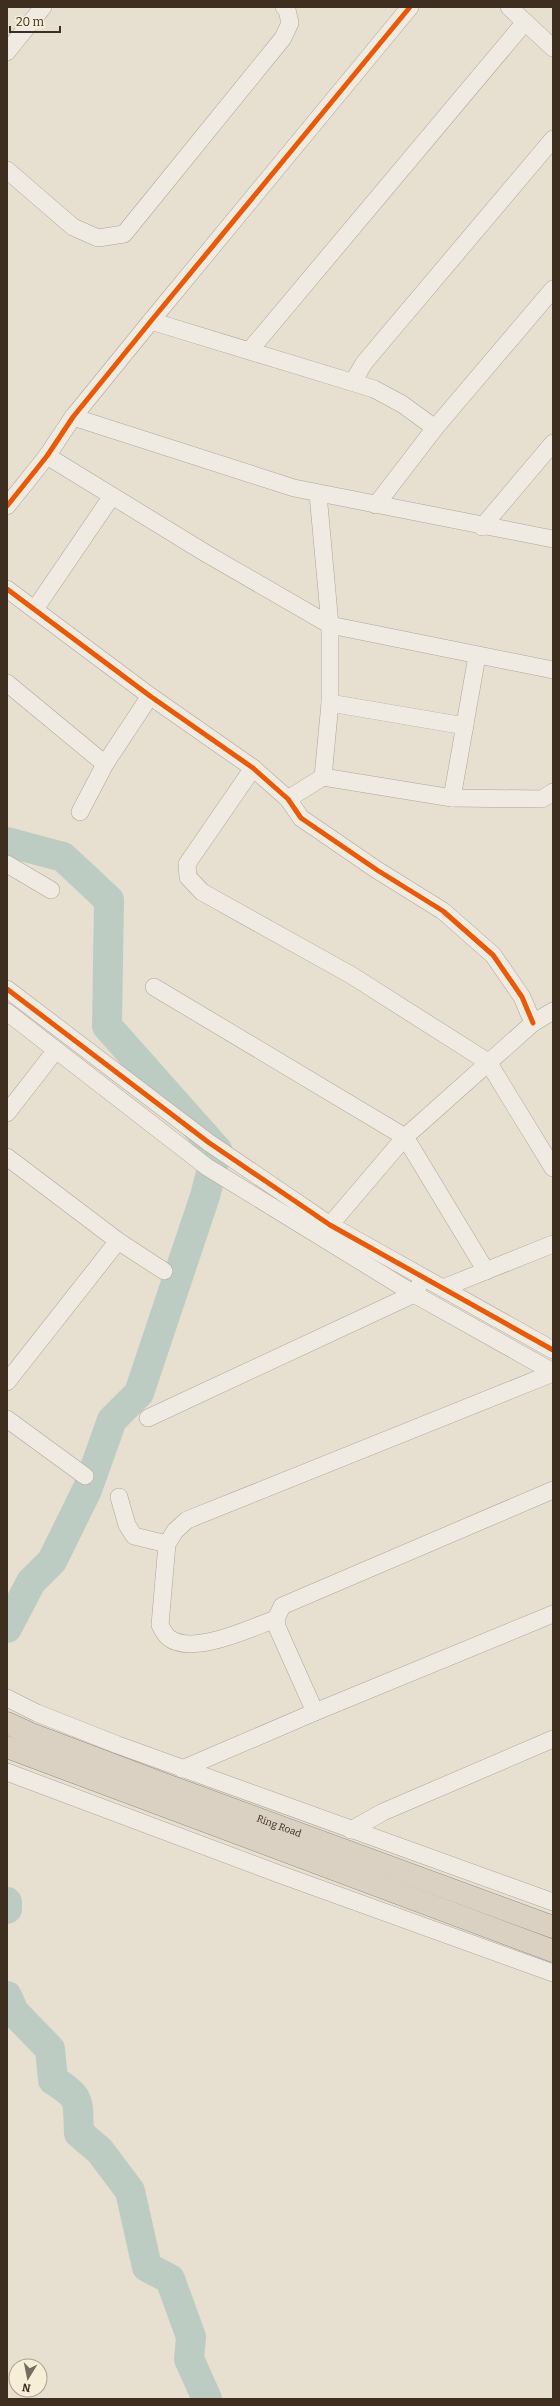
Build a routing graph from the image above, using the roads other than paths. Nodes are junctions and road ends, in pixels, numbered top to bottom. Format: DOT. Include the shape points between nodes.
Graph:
graph roads {
  1 [pos="43,7"];
  2 [pos="284,7"];
  3 [pos="410,7"];
  4 [pos="509,7"];
  5 [pos="525,22"];
  6 [pos="553,48"];
  7 [pos="7,52"];
  8 [pos="553,139"];
  9 [pos="7,170"];
  10 [pos="553,288"];
  11 [pos="151,321"];
  12 [pos="250,350"];
  13 [pos="353,382"];
  14 [pos="73,417"];
  15 [pos="435,428"];
  16 [pos="553,443"];
  17 [pos="47,456"];
  18 [pos="318,494"];
  19 [pos="112,496"];
  20 [pos="7,506"];
  21 [pos="376,506"];
  22 [pos="482,527"];
  23 [pos="553,539"];
  24 [pos="7,589"];
  25 [pos="35,609"];
  26 [pos="330,625"];
  27 [pos="477,656"];
  28 [pos="553,670"];
  29 [pos="7,683"];
  30 [pos="150,696"];
  31 [pos="330,703"];
  32 [pos="465,726"];
  33 [pos="105,764"];
  34 [pos="253,768"];
  35 [pos="323,776"];
  36 [pos="553,792"];
  37 [pos="452,798"];
  38 [pos="288,799"];
  39 [pos="80,812"];
  40 [pos="7,864"];
  41 [pos="51,890"];
  42 [pos="154,987"];
  43 [pos="7,989"];
  44 [pos="553,1011"];
  45 [pos="7,1012"];
  46 [pos="533,1023"];
  47 [pos="56,1050"];
  48 [pos="488,1062"];
  49 [pos="7,1113"];
  50 [pos="405,1138"];
  51 [pos="10,1166"];
  52 [pos="553,1168"];
  53 [pos="330,1225"];
  54 [pos="118,1241"];
  55 [pos="553,1244"];
  56 [pos="164,1270"];
  57 [pos="486,1271"];
  58 [pos="424,1277"];
  59 [pos="443,1288"];
  60 [pos="414,1294"];
  61 [pos="553,1350"];
  62 [pos="553,1373"];
  63 [pos="7,1382"];
  64 [pos="148,1418"];
  65 [pos="7,1419"];
  66 [pos="85,1476"];
  67 [pos="553,1490"];
  68 [pos="119,1497"];
  69 [pos="167,1544"];
  70 [pos="553,1614"];
  71 [pos="276,1619"];
  72 [pos="13,1701"];
  73 [pos="315,1712"];
  74 [pos="9,1724"];
  75 [pos="553,1739"];
  76 [pos="7,1747"];
  77 [pos="182,1769"];
  78 [pos="7,1772"];
  79 [pos="351,1830"];
  80 [pos="553,1902"];
  81 [pos="553,1927"];
  82 [pos="553,1951"];
  83 [pos="553,1973"];
  1 -- 7 [label="street"];
  2 -- 9 [label="street" via="290,23 283,38 124,234 98,238 72,227"];
  3 -- 11 [label="street"];
  4 -- 5 [label="street"];
  5 -- 6 [label="street"];
  5 -- 12 [label="street"];
  8 -- 13 [label="street" via="364,363"];
  10 -- 15 [label="street"];
  11 -- 12 [label="street"];
  11 -- 14 [label="street"];
  12 -- 13 [label="street"];
  13 -- 15 [label="street" via="374,389 402,404"];
  14 -- 17 [label="street"];
  14 -- 18 [label="street"];
  15 -- 21 [label="street"];
  16 -- 22 [label="street"];
  17 -- 19 [label="street"];
  17 -- 20 [label="street"];
  18 -- 21 [label="street"];
  18 -- 26 [label="street"];
  19 -- 25 [label="street"];
  19 -- 26 [label="street"];
  21 -- 22 [label="street"];
  22 -- 23 [label="street"];
  24 -- 25 [label="street"];
  25 -- 30 [label="street"];
  26 -- 27 [label="street"];
  26 -- 31 [label="street"];
  27 -- 28 [label="street"];
  27 -- 32 [label="street"];
  29 -- 33 [label="street"];
  30 -- 33 [label="street"];
  30 -- 34 [label="street"];
  31 -- 32 [label="street"];
  31 -- 35 [label="street"];
  32 -- 37 [label="street"];
  33 -- 39 [label="street"];
  34 -- 38 [label="street"];
  34 -- 48 [label="street" via="187,864 188,877 202,892 351,975"];
  35 -- 37 [label="street"];
  35 -- 38 [label="street"];
  36 -- 37 [label="street" via="542,799"];
  38 -- 46 [label="street" via="300,818 443,911 493,955 522,997"];
  40 -- 41 [label="street"];
  42 -- 50 [label="street"];
  43 -- 53 [label="street" via="208,1142"];
  44 -- 46 [label="street"];
  45 -- 47 [label="street"];
  46 -- 48 [label="street"];
  47 -- 49 [label="street"];
  47 -- 60 [label="street" via="208,1167"];
  48 -- 50 [label="street"];
  48 -- 52 [label="street"];
  50 -- 53 [label="street"];
  50 -- 57 [label="street"];
  51 -- 54 [label="street"];
  53 -- 58 [label="street"];
  54 -- 56 [label="street"];
  54 -- 63 [label="street"];
  55 -- 57 [label="street"];
  57 -- 59 [label="street"];
  58 -- 59 [label="street"];
  58 -- 60 [label="street"];
  59 -- 61 [label="street"];
  60 -- 62 [label="street"];
  60 -- 64 [label="street"];
  62 -- 69 [label="street" via="187,1520 175,1531"];
  65 -- 66 [label="street"];
  67 -- 71 [label="street" via="282,1606"];
  68 -- 69 [label="street" via="127,1525 134,1536"];
  69 -- 71 [label="street" via="160,1625 169,1638 185,1644 200,1644"];
  70 -- 73 [label="street"];
  71 -- 73 [label="street" via="277,1628"];
  72 -- 77 [label="street" via="96,1737"];
  73 -- 77 [label="street"];
  74 -- 81 [label="highway, Ring Road" via="169,1786"];
  75 -- 79 [label="street" via="382,1812"];
  76 -- 82 [label="highway"];
  77 -- 79 [label="street"];
  78 -- 83 [label="street" via="271,1872"];
  79 -- 80 [label="street"];
}
